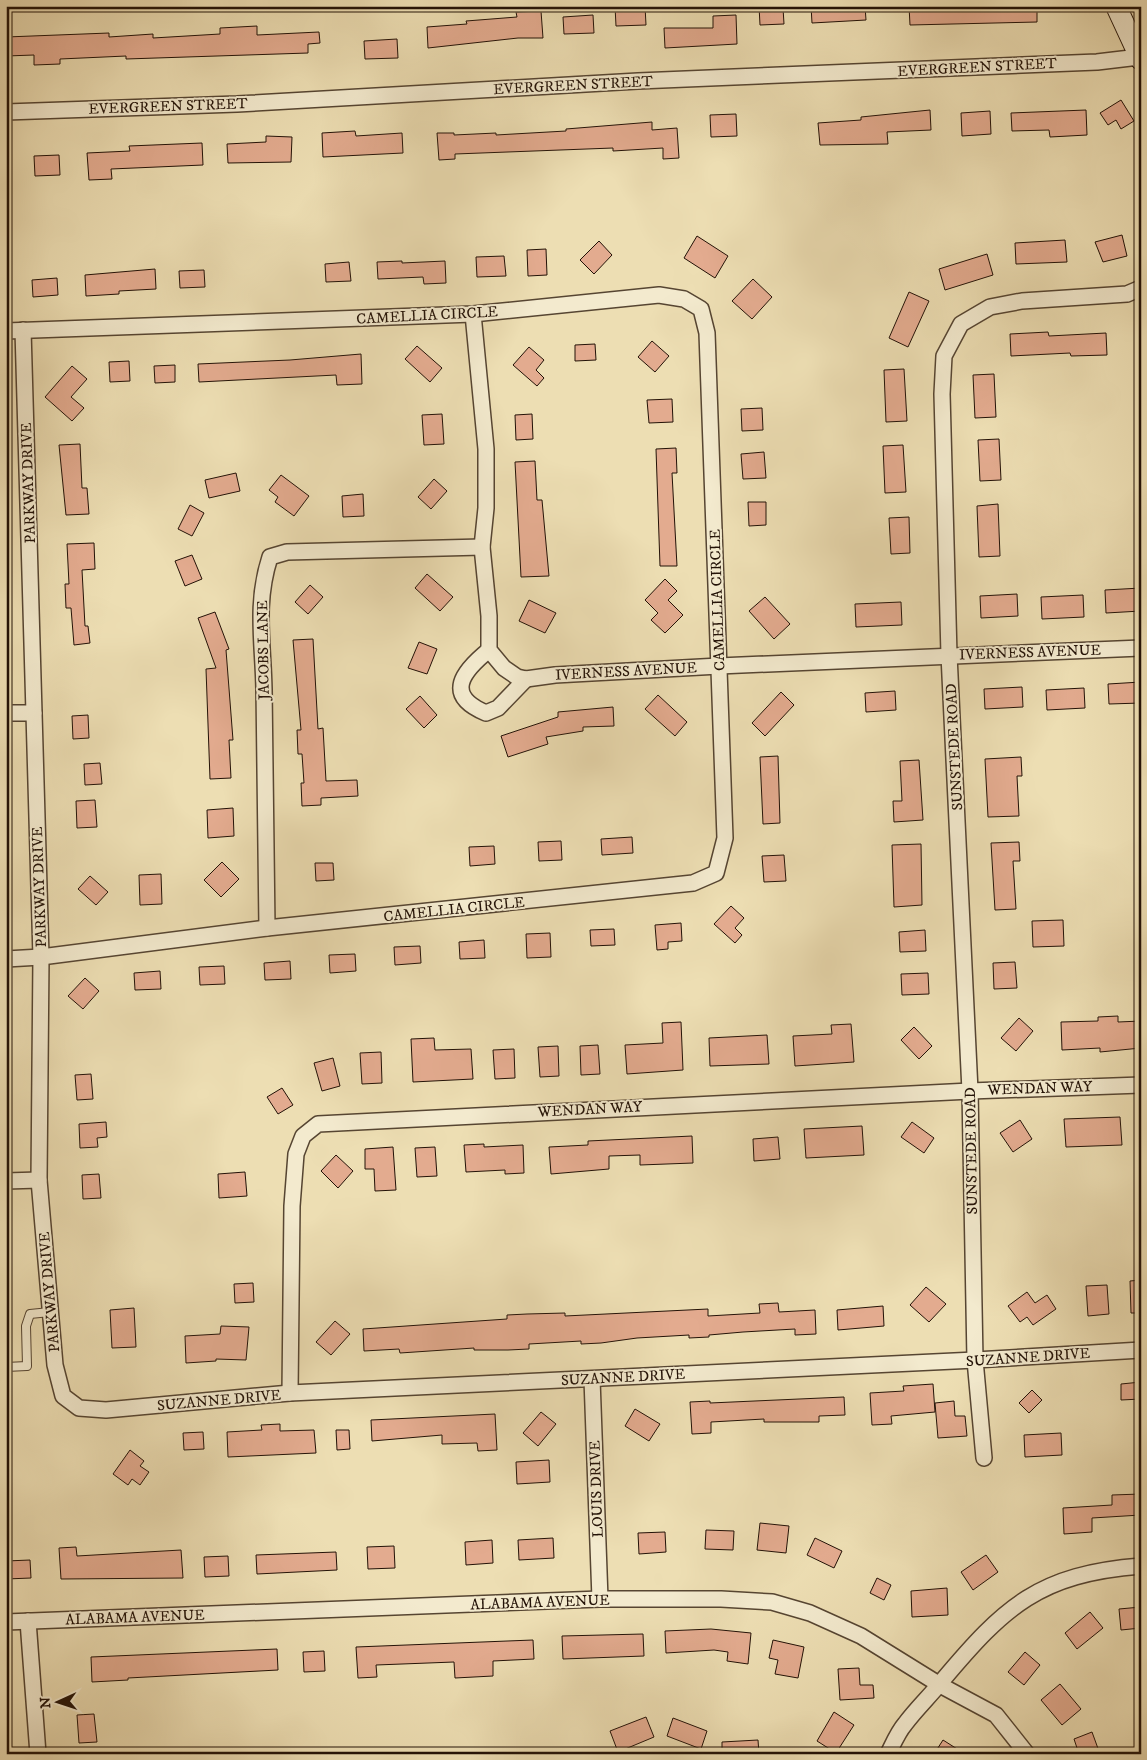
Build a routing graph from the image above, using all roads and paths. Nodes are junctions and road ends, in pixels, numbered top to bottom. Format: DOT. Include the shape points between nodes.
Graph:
graph roads {
  1 [pos="1116,6"];
  2 [pos="1140,59"];
  3 [pos="6,112"];
  4 [pos="1141,288"];
  5 [pos="473,314"];
  6 [pos="24,330"];
  7 [pos="6,331"];
  8 [pos="482,547"];
  9 [pos="1141,648"];
  10 [pos="489,650"];
  11 [pos="949,655"];
  12 [pos="720,666"];
  13 [pos="526,679"];
  14 [pos="6,713"];
  15 [pos="34,713"];
  16 [pos="267,928"];
  17 [pos="41,957"];
  18 [pos="6,958"];
  19 [pos="1141,1085"];
  20 [pos="970,1091"];
  21 [pos="39,1180"];
  22 [pos="6,1181"];
  23 [pos="50,1312"];
  24 [pos="1141,1350"];
  25 [pos="975,1360"];
  26 [pos="6,1367"];
  27 [pos="592,1379"];
  28 [pos="290,1393"];
  29 [pos="106,1410"];
  30 [pos="984,1458"];
  31 [pos="1141,1566"];
  32 [pos="600,1599"];
  33 [pos="28,1621"];
  34 [pos="6,1622"];
  35 [pos="940,1685"];
  36 [pos="38,1754"];
  37 [pos="888,1754"];
  38 [pos="1027,1754"];
  1 -- 2 [label="street"];
  2 -- 3 [label="street, EVERGREEN STREET" via="638,81 236,104"];
  4 -- 11 [label="street, SUNSTEDE ROAD" via="1127,294 1022,301 990,307 961,324 944,356 942,394"];
  5 -- 6 [label="street, CAMELLIA CIRCLE"];
  5 -- 8 [label="street" via="486,449"];
  5 -- 12 [label="street, CAMELLIA CIRCLE" via="659,295 684,299 701,309 707,333"];
  6 -- 7 [label="street, CAMELLIA CIRCLE"];
  6 -- 15 [label="street, PARKWAY DRIVE"];
  8 -- 10 [label="street"];
  8 -- 16 [label="street, JACOBS LANE" via="287,552 270,557 263,578 260,607"];
  9 -- 11 [label="street, IVERNESS AVENUE"];
  10 -- 13 [label="street" via="504,668"];
  10 -- 13 [label="street" via="469,666 462,678 462,690 474,708 486,713 498,708"];
  11 -- 12 [label="street, IVERNESS AVENUE"];
  11 -- 20 [label="street, SUNSTEDE ROAD"];
  12 -- 13 [label="street, IVERNESS AVENUE"];
  12 -- 16 [label="street, CAMELLIA CIRCLE" via="725,838 716,873 693,884"];
  14 -- 15 [label="street"];
  15 -- 17 [label="street, PARKWAY DRIVE"];
  16 -- 17 [label="street, CAMELLIA CIRCLE"];
  17 -- 18 [label="street, CAMELLIA CIRCLE"];
  17 -- 21 [label="street, PARKWAY DRIVE"];
  19 -- 20 [label="street, WENDAN WAY"];
  20 -- 25 [label="street, SUNSTEDE ROAD"];
  20 -- 28 [label="street, WENDAN WAY" via="318,1124 302,1136 296,1154 292,1206"];
  21 -- 22 [label="street"];
  21 -- 23 [label="street, PARKWAY DRIVE"];
  23 -- 26 [label="lane" via="30,1314 26,1326 27,1366"];
  23 -- 29 [label="street, PARKWAY DRIVE" via="55,1365 63,1396 79,1408"];
  24 -- 25 [label="street, SUZANNE DRIVE"];
  25 -- 27 [label="street, SUZANNE DRIVE"];
  25 -- 30 [label="street, SUNSTEDE ROAD"];
  27 -- 28 [label="street, SUZANNE DRIVE"];
  27 -- 32 [label="street, LOUIS DRIVE"];
  28 -- 29 [label="street, SUZANNE DRIVE"];
  31 -- 35 [label="street" via="1076,1576 1041,1589 1007,1611 976,1640"];
  32 -- 33 [label="street, ALABAMA AVENUE"];
  32 -- 35 [label="street, ALABAMA AVENUE" via="772,1602 810,1613 861,1636"];
  33 -- 34 [label="street, ALABAMA AVENUE"];
  33 -- 36 [label="street"];
  35 -- 37 [label="street" via="904,1725"];
  35 -- 38 [label="street, ALABAMA AVENUE" via="996,1715"];
}
